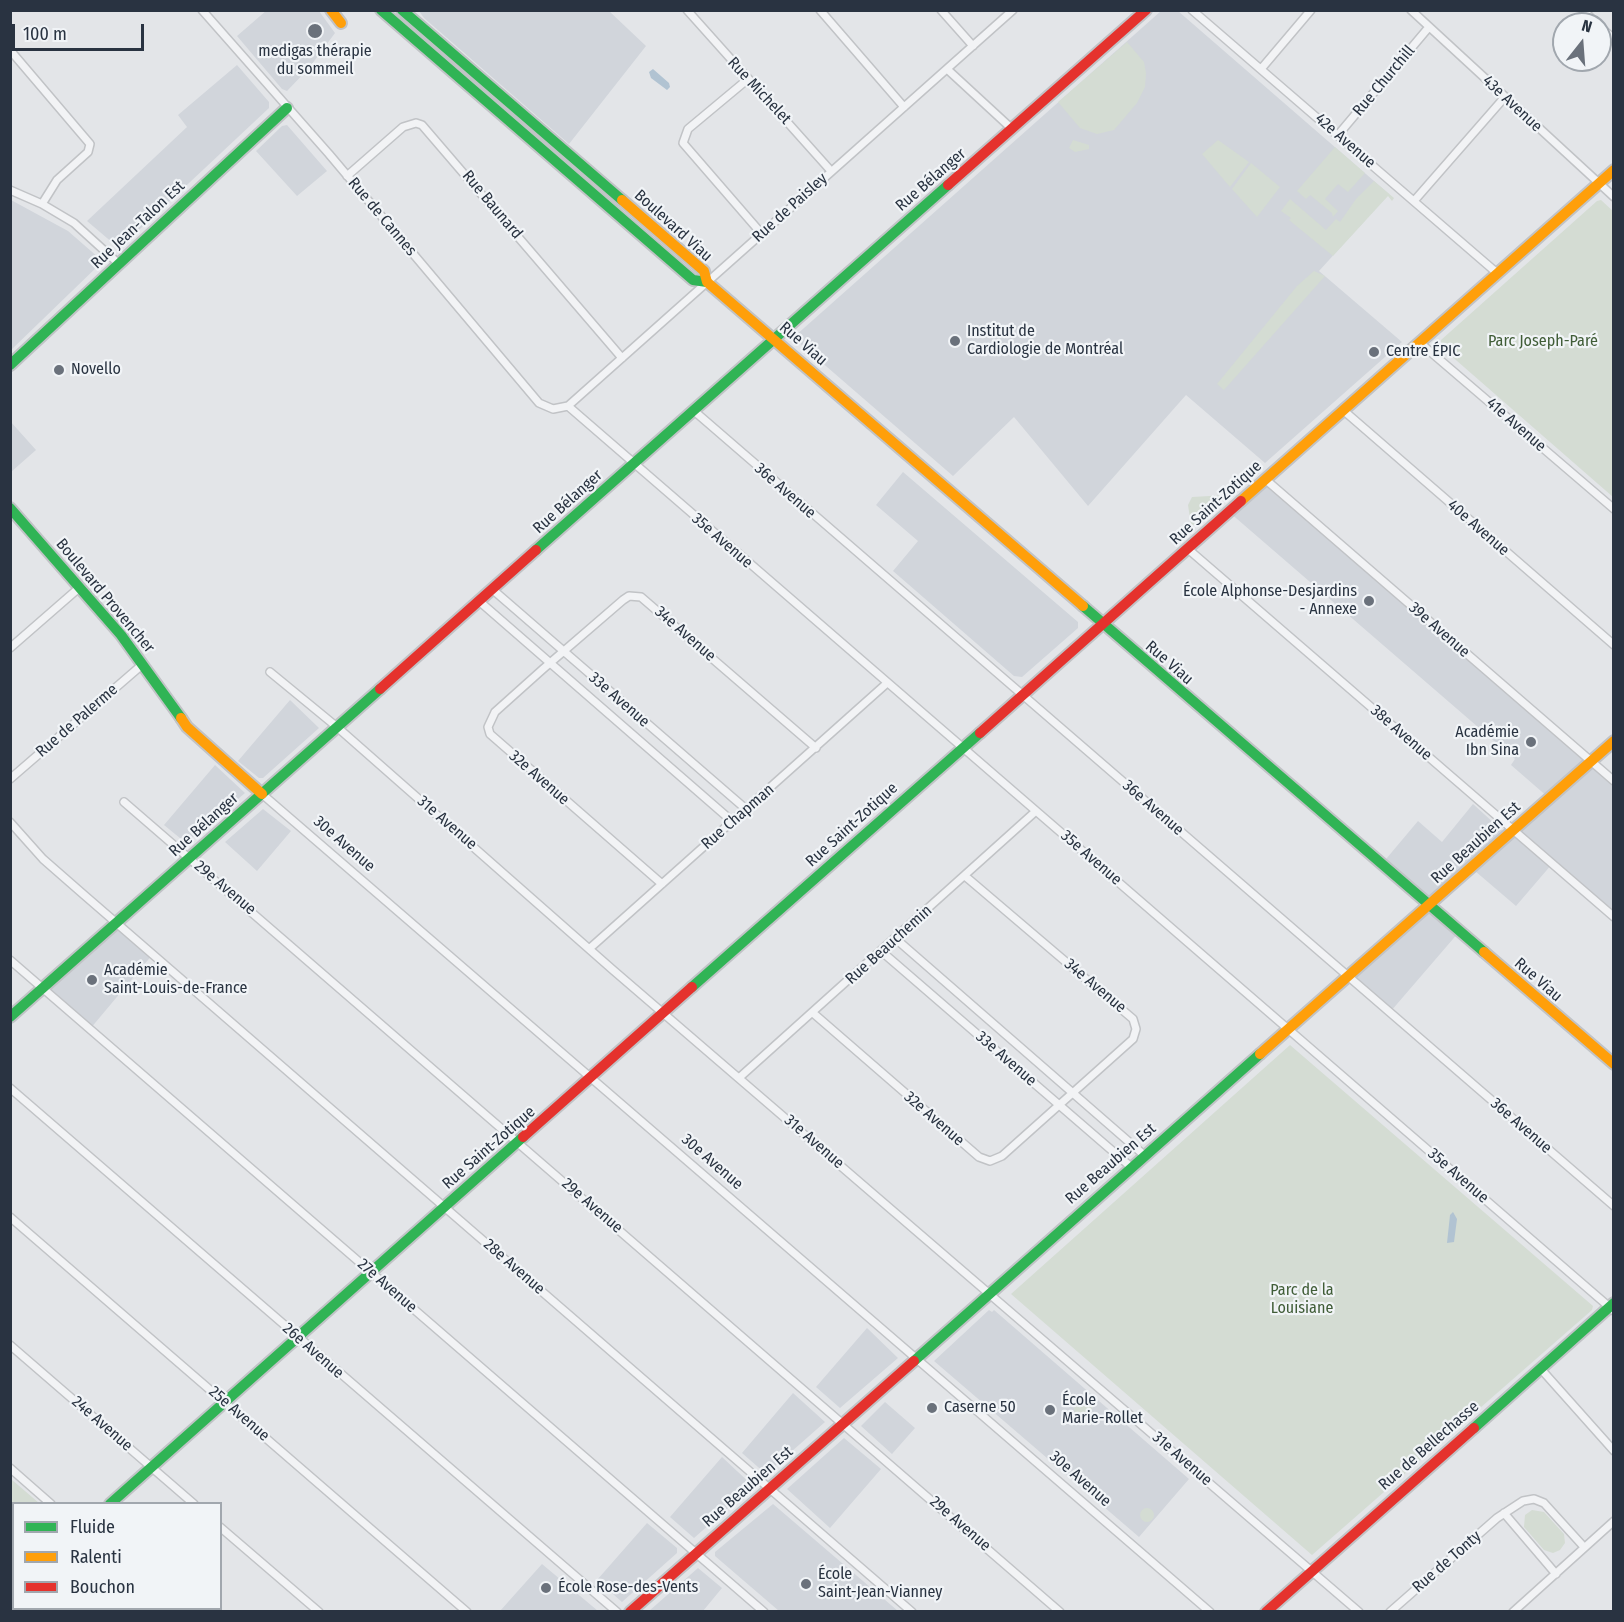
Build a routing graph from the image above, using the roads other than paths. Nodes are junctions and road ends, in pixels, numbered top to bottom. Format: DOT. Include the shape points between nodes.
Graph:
graph roads {
  1 [pos="202,10"];
  2 [pos="331,10"];
  3 [pos="381,10"];
  4 [pos="402,10"];
  5 [pos="687,10"];
  6 [pos="820,10"];
  7 [pos="942,10"];
  8 [pos="1013,10"];
  9 [pos="1146,10"];
  10 [pos="1192,10"];
  11 [pos="1311,10"];
  12 [pos="1411,10"];
  13 [pos="413,16"];
  14 [pos="341,23"];
  15 [pos="1430,27"];
  16 [pos="973,46"];
  17 [pos="10,50"];
  18 [pos="947,69"];
  19 [pos="1261,69"];
  20 [pos="748,79"];
  21 [pos="1504,98"];
  22 [pos="904,107"];
  23 [pos="287,108"];
  24 [pos="1011,128"];
  25 [pos="1338,135"];
  26 [pos="1614,170"];
  27 [pos="831,171"];
  28 [pos="347,176"];
  29 [pos="1598,183"];
  30 [pos="10,190"];
  31 [pos="1614,197"];
  32 [pos="1414,201"];
  33 [pos="42,204"];
  34 [pos="761,234"];
  35 [pos="118,264"];
  36 [pos="1497,273"];
  37 [pos="707,282"];
  38 [pos="774,339"];
  39 [pos="1419,342"];
  40 [pos="622,358"];
  41 [pos="10,365"];
  42 [pos="568,406"];
  43 [pos="693,410"];
  44 [pos="1343,410"];
  45 [pos="633,464"];
  46 [pos="1265,479"];
  47 [pos="10,508"];
  48 [pos="1614,509"];
  49 [pos="1188,549"];
  50 [pos="80,587"];
  51 [pos="492,589"];
  52 [pos="478,602"];
  53 [pos="1101,624"];
  54 [pos="1614,645"];
  55 [pos="10,648"];
  56 [pos="563,652"];
  57 [pos="143,664"];
  58 [pos="550,664"];
  59 [pos="270,672"];
  60 [pos="886,684"];
  61 [pos="1022,696"];
  62 [pos="337,727"];
  63 [pos="194,734"];
  64 [pos="1614,741"];
  65 [pos="962,747"];
  66 [pos="816,748"];
  67 [pos="1591,761"];
  68 [pos="10,779"];
  69 [pos="1614,781"];
  70 [pos="262,794"];
  71 [pos="124,802"];
  72 [pos="747,810"];
  73 [pos="1036,811"];
  74 [pos="10,822"];
  75 [pos="733,822"];
  76 [pos="1513,830"];
  77 [pos="189,858"];
  78 [pos="965,876"];
  79 [pos="662,884"];
  80 [pos="1428,906"];
  81 [pos="1614,917"];
  82 [pos="116,924"];
  83 [pos="896,939"];
  84 [pos="590,949"];
  85 [pos="881,951"];
  86 [pos="10,960"];
  87 [pos="1348,976"];
  88 [pos="42,988"];
  89 [pos="664,1013"];
  90 [pos="813,1013"];
  91 [pos="10,1017"];
  92 [pos="1288,1029"];
  93 [pos="1614,1064"];
  94 [pos="591,1077"];
  95 [pos="740,1077"];
  96 [pos="10,1088"];
  97 [pos="1073,1092"];
  98 [pos="1059,1104"];
  99 [pos="518,1142"];
  100 [pos="1144,1155"];
  101 [pos="1131,1167"];
  102 [pos="1614,1206"];
  103 [pos="445,1207"];
  104 [pos="10,1217"];
  105 [pos="371,1272"];
  106 [pos="989,1293"];
  107 [pos="1612,1307"];
  108 [pos="298,1337"];
  109 [pos="10,1345"];
  110 [pos="917,1358"];
  111 [pos="1540,1368"];
  112 [pos="224,1402"];
  113 [pos="843,1423"];
  114 [pos="1614,1451"];
  115 [pos="152,1467"];
  116 [pos="10,1468"];
  117 [pos="770,1488"];
  118 [pos="50,1502"];
  119 [pos="111,1502"];
  120 [pos="193,1502"];
  121 [pos="1504,1513"];
  122 [pos="1614,1521"];
  123 [pos="222,1529"];
  124 [pos="1584,1547"];
  125 [pos="697,1553"];
  126 [pos="1311,1570"];
  127 [pos="1556,1574"];
  128 [pos="319,1611"];
  129 [pos="467,1611"];
  130 [pos="617,1611"];
  131 [pos="630,1611"];
  132 [pos="764,1611"];
  133 [pos="912,1611"];
  134 [pos="1060,1611"];
  135 [pos="1210,1611"];
  136 [pos="1266,1611"];
  137 [pos="1359,1611"];
  138 [pos="1390,1611"];
  139 [pos="1513,1611"];
  1 -- 23 [label="street, Rue de Cannes"];
  2 -- 14 [label="street"];
  3 -- 37 [label="street, Boulevard Viau" via="693,279"];
  4 -- 13 [label="street, Boulevard Viau"];
  5 -- 20 [label="street, Rue Michelet"];
  6 -- 22 [label="street"];
  7 -- 16 [label="street"];
  8 -- 16 [label="street, Rue de Paisley"];
  9 -- 24 [label="street, Rue Bélanger"];
  10 -- 19 [label="street, 42e Avenue"];
  11 -- 19 [label="street"];
  12 -- 15 [label="street, 43e Avenue"];
  13 -- 37 [label="street, Boulevard Viau" via="704,271"];
  15 -- 21 [label="street, 43e Avenue"];
  15 -- 25 [label="street, Rue Churchill"];
  16 -- 18 [label="street, Rue de Paisley"];
  17 -- 33 [label="street" via="90,144 88,152 57,180"];
  18 -- 22 [label="street, Rue de Paisley"];
  18 -- 24 [label="street"];
  19 -- 25 [label="street, 42e Avenue"];
  20 -- 27 [label="street, Rue Michelet"];
  20 -- 34 [label="street" via="688,129 683,143"];
  21 -- 29 [label="street, 43e Avenue"];
  21 -- 32 [label="street"];
  22 -- 27 [label="street, Rue de Paisley"];
  23 -- 28 [label="street, Rue de Cannes"];
  23 -- 35 [label="street, Rue Jean-Talon Est"];
  24 -- 38 [label="street, Rue Bélanger"];
  25 -- 32 [label="street, 42e Avenue"];
  26 -- 29 [label="street, Rue Saint-Zotique"];
  27 -- 34 [label="street, Rue de Paisley"];
  28 -- 40 [label="street, Rue Baunard" via="403,127 422,125"];
  28 -- 42 [label="street, Rue de Cannes" via="539,403 549,409"];
  29 -- 31 [label="street, 43e Avenue"];
  29 -- 36 [label="street, Rue Saint-Zotique"];
  30 -- 33 [label="street"];
  32 -- 36 [label="street, 42e Avenue"];
  33 -- 35 [label="street" via="78,226"];
  34 -- 37 [label="street, Rue de Paisley"];
  35 -- 41 [label="street, Rue Jean-Talon Est"];
  36 -- 39 [label="street, Rue Saint-Zotique"];
  37 -- 38 [label="street, Rue Viau"];
  37 -- 40 [label="street, Rue de Paisley"];
  38 -- 43 [label="street, Rue Bélanger"];
  38 -- 53 [label="street, Rue Viau"];
  39 -- 44 [label="street, Rue Saint-Zotique"];
  39 -- 48 [label="street, 41e Avenue"];
  40 -- 42 [label="street, Rue de Paisley"];
  42 -- 45 [label="street, 35e Avenue"];
  43 -- 45 [label="street, Rue Bélanger"];
  43 -- 61 [label="street, 36e Avenue"];
  44 -- 46 [label="street, Rue Saint-Zotique"];
  44 -- 54 [label="street, 40e Avenue"];
  45 -- 51 [label="street, Rue Bélanger"];
  45 -- 60 [label="street, 35e Avenue"];
  46 -- 49 [label="street, Rue Saint-Zotique"];
  46 -- 67 [label="street, 39e Avenue"];
  47 -- 50 [label="street, Boulevard Provencher"];
  49 -- 53 [label="street, Rue Saint-Zotique"];
  49 -- 76 [label="street, 38e Avenue"];
  50 -- 55 [label="street"];
  50 -- 57 [label="street, Boulevard Provencher"];
  51 -- 52 [label="street, Rue Bélanger"];
  51 -- 56 [label="street, 33e Avenue"];
  52 -- 58 [label="street, 33e Avenue"];
  52 -- 62 [label="street, Rue Bélanger"];
  53 -- 61 [label="street, Rue Saint-Zotique"];
  53 -- 80 [label="street, Rue Viau"];
  56 -- 58 [label="street, 34e Avenue"];
  56 -- 66 [label="street, 34e Avenue" via="628,596 641,597"];
  56 -- 72 [label="street, 33e Avenue"];
  57 -- 63 [label="street, Boulevard Provencher"];
  57 -- 68 [label="street, Rue de Palerme"];
  58 -- 75 [label="street, 33e Avenue"];
  58 -- 79 [label="street, 32e Avenue" via="495,712 488,727 490,734"];
  59 -- 62 [label="street, 31e Avenue"];
  60 -- 65 [label="street, 35e Avenue"];
  60 -- 66 [label="street, Rue Chapman"];
  61 -- 65 [label="street, Rue Saint-Zotique"];
  61 -- 87 [label="street, 36e Avenue"];
  62 -- 70 [label="street, Rue Bélanger"];
  62 -- 84 [label="street, 31e Avenue"];
  63 -- 70 [label="street, 30e Avenue"];
  64 -- 67 [label="street, Rue Beaubien Est"];
  65 -- 73 [label="street, 35e Avenue"];
  65 -- 89 [label="street, Rue Saint-Zotique"];
  66 -- 72 [label="street, Rue Chapman"];
  67 -- 69 [label="street, 39e Avenue"];
  67 -- 76 [label="street, Rue Beaubien Est"];
  70 -- 77 [label="street, Rue Bélanger"];
  70 -- 94 [label="street, 30e Avenue"];
  71 -- 77 [label="street, 29e Avenue"];
  72 -- 75 [label="street, Rue Chapman"];
  73 -- 78 [label="street, Rue Beauchemin"];
  73 -- 92 [label="street, 35e Avenue"];
  74 -- 82 [label="street" via="43,859"];
  75 -- 79 [label="street, Rue Chapman"];
  76 -- 80 [label="street, Rue Beaubien Est"];
  76 -- 81 [label="street, 38e Avenue"];
  77 -- 82 [label="street, Rue Bélanger"];
  77 -- 99 [label="street, 29e Avenue"];
  78 -- 83 [label="street, Rue Beauchemin"];
  78 -- 97 [label="street, 34e Avenue" via="1133,1019 1133,1039"];
  79 -- 84 [label="street, Rue Chapman"];
  80 -- 87 [label="street, Rue Beaubien Est"];
  80 -- 93 [label="street, Rue Viau"];
  82 -- 88 [label="street, Rue Bélanger"];
  82 -- 103 [label="street, 28e Avenue"];
  83 -- 85 [label="street, Rue Beauchemin"];
  83 -- 97 [label="street, 33e Avenue"];
  84 -- 89 [label="street, 31e Avenue"];
  85 -- 90 [label="street, Rue Beauchemin"];
  85 -- 98 [label="street, 33e Avenue"];
  86 -- 88 [label="street, 27e Avenue"];
  87 -- 92 [label="street, Rue Beaubien Est"];
  87 -- 102 [label="street, 36e Avenue"];
  88 -- 91 [label="street, Rue Bélanger"];
  88 -- 105 [label="street, 27e Avenue"];
  89 -- 94 [label="street, Rue Saint-Zotique"];
  89 -- 95 [label="street, 31e Avenue"];
  90 -- 95 [label="street, Rue Beauchemin"];
  90 -- 98 [label="street, 32e Avenue" via="979,1158 990,1161 1002,1156"];
  92 -- 100 [label="street, Rue Beaubien Est"];
  92 -- 107 [label="street, 35e Avenue"];
  94 -- 99 [label="street, Rue Saint-Zotique"];
  94 -- 110 [label="street, 30e Avenue"];
  95 -- 106 [label="street, 31e Avenue"];
  96 -- 108 [label="street, 26e Avenue"];
  97 -- 98 [label="street, 34e Avenue"];
  97 -- 100 [label="street, 33e Avenue"];
  98 -- 101 [label="street, 33e Avenue"];
  99 -- 103 [label="street, Rue Saint-Zotique"];
  99 -- 113 [label="street, 29e Avenue"];
  100 -- 101 [label="street, Rue Beaubien Est"];
  101 -- 106 [label="street, Rue Beaubien Est"];
  103 -- 105 [label="street, Rue Saint-Zotique"];
  103 -- 117 [label="street, 28e Avenue"];
  104 -- 112 [label="street, 25e Avenue"];
  105 -- 108 [label="street, Rue Saint-Zotique"];
  105 -- 125 [label="street, 27e Avenue"];
  106 -- 110 [label="street, Rue Beaubien Est"];
  106 -- 126 [label="street, 31e Avenue"];
  107 -- 111 [label="street, Rue de Bellechasse"];
  108 -- 112 [label="street, Rue Saint-Zotique"];
  108 -- 130 [label="street, 26e Avenue"];
  109 -- 115 [label="street, 24e Avenue"];
  110 -- 113 [label="street, Rue Beaubien Est"];
  110 -- 135 [label="street, 30e Avenue"];
  111 -- 114 [label="street"];
  111 -- 126 [label="street, Rue de Bellechasse"];
  112 -- 115 [label="street, Rue Saint-Zotique"];
  112 -- 129 [label="street, 25e Avenue"];
  113 -- 117 [label="street, Rue Beaubien Est"];
  113 -- 134 [label="street, 29e Avenue"];
  115 -- 119 [label="street, Rue Saint-Zotique"];
  115 -- 120 [label="street, 24e Avenue"];
  116 -- 118 [label="street"];
  117 -- 125 [label="street, Rue Beaubien Est"];
  117 -- 133 [label="street, 28e Avenue"];
  121 -- 124 [label="street, Rue de Tonty" via="1523,1501 1534,1499 1544,1503"];
  121 -- 127 [label="street"];
  121 -- 138 [label="street, Rue de Tonty"];
  122 -- 124 [label="street"];
  123 -- 128 [label="street"];
  124 -- 127 [label="street"];
  125 -- 131 [label="street, Rue Beaubien Est"];
  125 -- 132 [label="street, 27e Avenue"];
  126 -- 136 [label="street, Rue de Bellechasse"];
  126 -- 137 [label="street, 31e Avenue"];
  127 -- 139 [label="street"];
}
